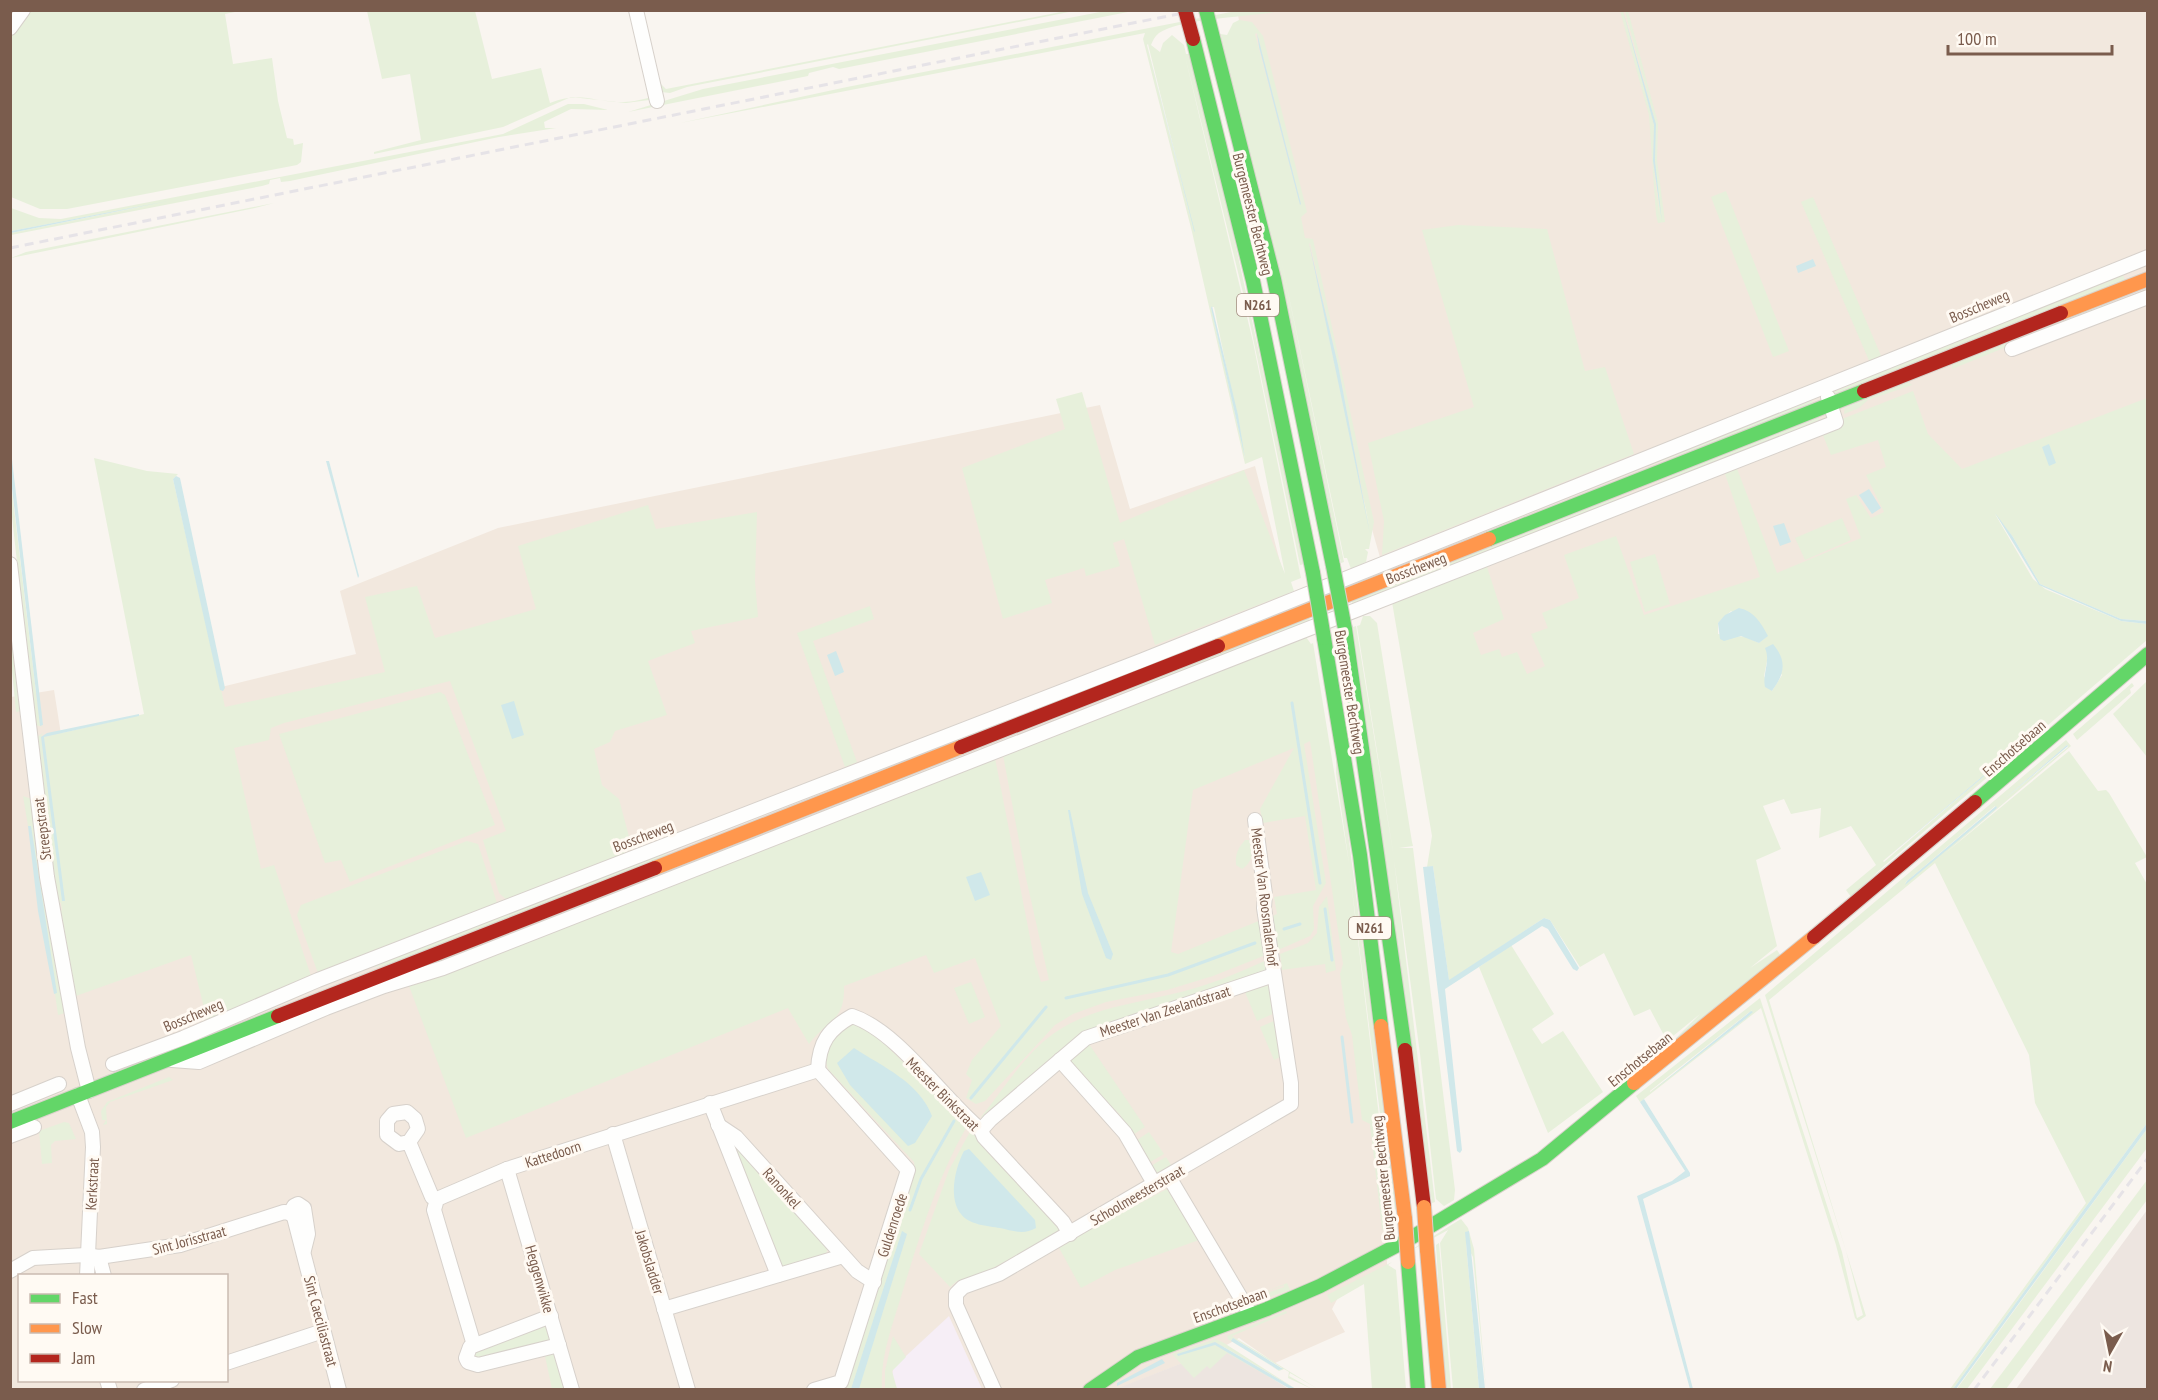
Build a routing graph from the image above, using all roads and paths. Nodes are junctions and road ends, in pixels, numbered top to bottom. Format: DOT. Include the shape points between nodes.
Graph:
graph roads {
  1 [pos="23,10"];
  2 [pos="636,10"];
  3 [pos="1185,10"];
  4 [pos="1206,10"];
  5 [pos="10,28"];
  6 [pos="657,101"];
  7 [pos="2148,257"];
  8 [pos="2148,279"];
  9 [pos="2116,291"];
  10 [pos="2148,297"];
  11 [pos="2122,307"];
  12 [pos="2012,350"];
  13 [pos="1824,388"];
  14 [pos="1831,405"];
  15 [pos="10,564"];
  16 [pos="2148,654"];
  17 [pos="980,723"];
  18 [pos="986,737"];
  19 [pos="992,753"];
  20 [pos="1255,820"];
  21 [pos="672,860"];
  22 [pos="679,877"];
  23 [pos="1274,975"];
  24 [pos="318,980"];
  25 [pos="324,997"];
  26 [pos="167,1060"];
  27 [pos="1060,1060"];
  28 [pos="113,1064"];
  29 [pos="818,1070"];
  30 [pos="59,1084"];
  31 [pos="83,1093"];
  32 [pos="710,1103"];
  33 [pos="10,1104"];
  34 [pos="10,1122"];
  35 [pos="718,1125"];
  36 [pos="34,1127"];
  37 [pos="981,1130"];
  38 [pos="613,1134"];
  39 [pos="10,1136"];
  40 [pos="410,1142"];
  41 [pos="507,1169"];
  42 [pos="1169,1177"];
  43 [pos="1155,1185"];
  44 [pos="437,1199"];
  45 [pos="290,1213"];
  46 [pos="1070,1234"];
  47 [pos="92,1256"];
  48 [pos="843,1256"];
  49 [pos="10,1271"];
  50 [pos="87,1274"];
  51 [pos="103,1274"];
  52 [pos="778,1275"];
  53 [pos="874,1282"];
  54 [pos="664,1309"];
  55 [pos="1251,1315"];
  56 [pos="550,1316"];
  57 [pos="323,1330"];
  58 [pos="474,1345"];
  59 [pos="559,1346"];
  60 [pos="228,1362"];
  61 [pos="166,1382"];
  62 [pos="841,1386"];
  63 [pos="1098,1387"];
  64 [pos="143,1389"];
  65 [pos="339,1389"];
  66 [pos="572,1389"];
  67 [pos="688,1389"];
  68 [pos="814,1389"];
  69 [pos="994,1389"];
  70 [pos="1418,1389"];
  71 [pos="1439,1389"];
  1 -- 5 [label="street"];
  2 -- 6 [label="street"];
  3 -- 70 [label="main road, Burgemeester Bechtweg / N261, bridge" via="1253,281 1324,638 1362,867 1405,1220"];
  4 -- 71 [label="main road, Burgemeester Bechtweg / N261, bridge" via="1274,279 1345,629 1409,1067"];
  7 -- 13 [label="street, Bosscheweg"];
  8 -- 9 [label="main road, Bosscheweg"];
  9 -- 11 [label="street"];
  9 -- 14 [label="main road, Bosscheweg"];
  10 -- 11 [label="street"];
  11 -- 12 [label="street"];
  13 -- 14 [label="street"];
  13 -- 17 [label="street, Bosscheweg"];
  14 -- 18 [label="main road, Bosscheweg"];
  14 -- 19 [label="street, Bosscheweg" via="1836,422"];
  15 -- 31 [label="street, Streepstraat" via="48,877"];
  16 -- 55 [label="main road, Enschotsebaan" via="1853,906 1542,1159 1409,1239 1320,1286"];
  17 -- 18 [label="street"];
  17 -- 24 [label="street, Bosscheweg"];
  18 -- 19 [label="street"];
  18 -- 21 [label="main road, Bosscheweg"];
  19 -- 22 [label="street, Bosscheweg"];
  20 -- 23 [label="street, Meester Van Roosmalenhof"];
  21 -- 22 [label="street"];
  21 -- 25 [label="main road, Bosscheweg"];
  22 -- 26 [label="street, Bosscheweg" via="443,968 326,1008 199,1062"];
  23 -- 27 [label="street, Meester Van Zeelandstraat" via="1094,1035"];
  23 -- 42 [label="street, Schoolmeesterstraat" via="1292,1104"];
  24 -- 25 [label="street"];
  24 -- 28 [label="street, Bosscheweg"];
  25 -- 26 [label="main road, Bosscheweg"];
  26 -- 31 [label="main road, Bosscheweg"];
  27 -- 37 [label="street, Meester Van Zeelandstraat"];
  27 -- 43 [label="street" via="1125,1133"];
  29 -- 32 [label="street, Kattedoorn"];
  29 -- 37 [label="street, Meester Binkstraat" via="819,1047 825,1036 852,1016 862,1019 887,1037"];
  29 -- 53 [label="street, Guldenroede" via="908,1170"];
  30 -- 33 [label="street"];
  31 -- 34 [label="main road, Bosscheweg"];
  31 -- 47 [label="street, Kerkstraat" via="93,1147"];
  32 -- 35 [label="street, Ranonkel"];
  32 -- 38 [label="street, Kattedoorn"];
  35 -- 48 [label="street, Ranonkel" via="736,1137"];
  35 -- 52 [label="street, Ranonkel"];
  36 -- 39 [label="street"];
  37 -- 46 [label="street, Meester Binkstraat"];
  38 -- 41 [label="street, Kattedoorn"];
  38 -- 54 [label="street, Jakobsladder"];
  40 -- 44 [label="street" via="432,1197"];
  41 -- 44 [label="street, Kattedoorn"];
  41 -- 56 [label="street, Heggenwikke"];
  42 -- 43 [label="street, Schoolmeesterstraat"];
  42 -- 55 [label="street"];
  43 -- 46 [label="street, Schoolmeesterstraat"];
  44 -- 58 [label="street" via="434,1210"];
  45 -- 47 [label="street, Sint Jorisstraat" via="180,1245"];
  45 -- 57 [label="street, Sint Caeciliastraat"];
  46 -- 69 [label="street, Schoolmeesterstraat" via="956,1294 956,1305"];
  47 -- 49 [label="street, Sint Jorisstraat" via="33,1257"];
  47 -- 50 [label="street, Kerkstraat"];
  47 -- 51 [label="street, Kerkstraat"];
  48 -- 52 [label="street"];
  48 -- 53 [label="street, Ranonkel"];
  52 -- 54 [label="street"];
  53 -- 62 [label="street, Guldenroede"];
  54 -- 67 [label="street, Jakobsladder"];
  55 -- 63 [label="main road, Enschotsebaan" via="1138,1357"];
  56 -- 58 [label="street"];
  56 -- 59 [label="street, Heggenwikke"];
  57 -- 60 [label="street"];
  57 -- 65 [label="street, Sint Caeciliastraat"];
  58 -- 59 [label="street" via="466,1358 478,1365"];
  59 -- 66 [label="street, Heggenwikke"];
  61 -- 64 [label="street"];
  62 -- 68 [label="street, Guldenroede"];
}
